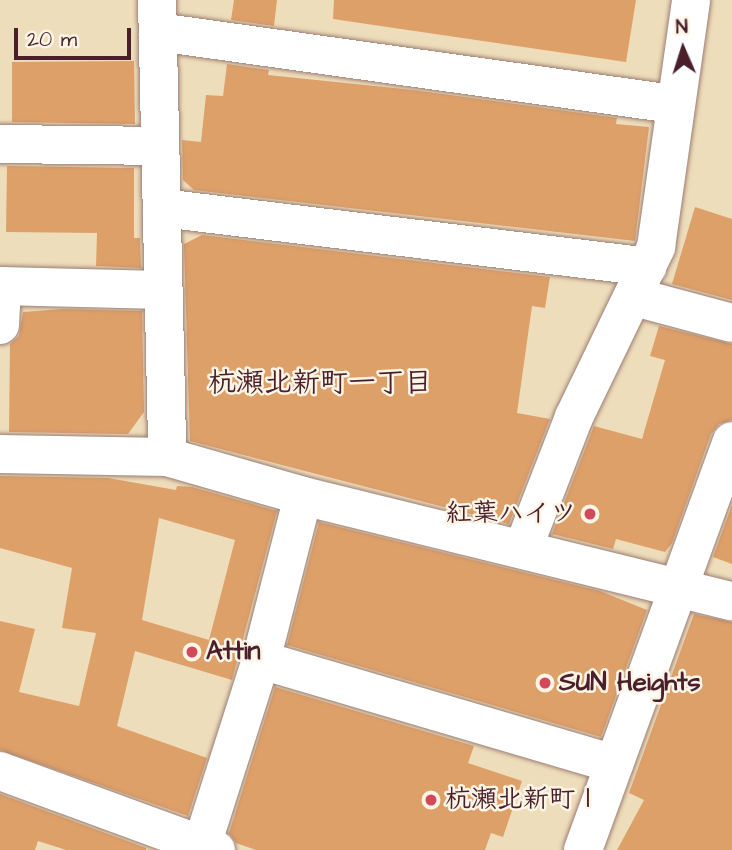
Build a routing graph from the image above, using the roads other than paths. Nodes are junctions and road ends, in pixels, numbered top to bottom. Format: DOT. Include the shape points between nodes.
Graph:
graph roads {
  1 [pos="691,0"];
  2 [pos="158,16"];
  3 [pos="673,104"];
  4 [pos="0,144"];
  5 [pos="160,146"];
  6 [pos="162,208"];
  7 [pos="641,282"];
  8 [pos="1,286"];
  9 [pos="162,290"];
  10 [pos="732,323"];
  11 [pos="0,325"];
  12 [pos="732,441"];
  13 [pos="0,454"];
  14 [pos="167,457"];
  15 [pos="303,496"];
  16 [pos="524,546"];
  17 [pos="680,587"];
  18 [pos="732,601"];
  19 [pos="261,660"];
  20 [pos="614,764"];
  21 [pos="0,771"];
  22 [pos="199,838"];
  23 [pos="583,850"];
  1 -- 3 [label="street"];
  2 -- 3 [label="street"];
  2 -- 5 [label="street"];
  3 -- 7 [label="street" via="656,247"];
  4 -- 5 [label="street"];
  5 -- 6 [label="street"];
  6 -- 7 [label="street"];
  6 -- 9 [label="street"];
  7 -- 10 [label="street"];
  7 -- 16 [label="street" via="574,417"];
  8 -- 9 [label="street"];
  8 -- 11 [label="street"];
  9 -- 14 [label="street"];
  12 -- 17 [label="street"];
  13 -- 14 [label="street"];
  14 -- 15 [label="street"];
  15 -- 16 [label="street"];
  15 -- 19 [label="street"];
  16 -- 17 [label="street"];
  17 -- 18 [label="street"];
  17 -- 20 [label="street"];
  19 -- 20 [label="street"];
  19 -- 22 [label="street"];
  20 -- 23 [label="street"];
  21 -- 22 [label="street"];
}
